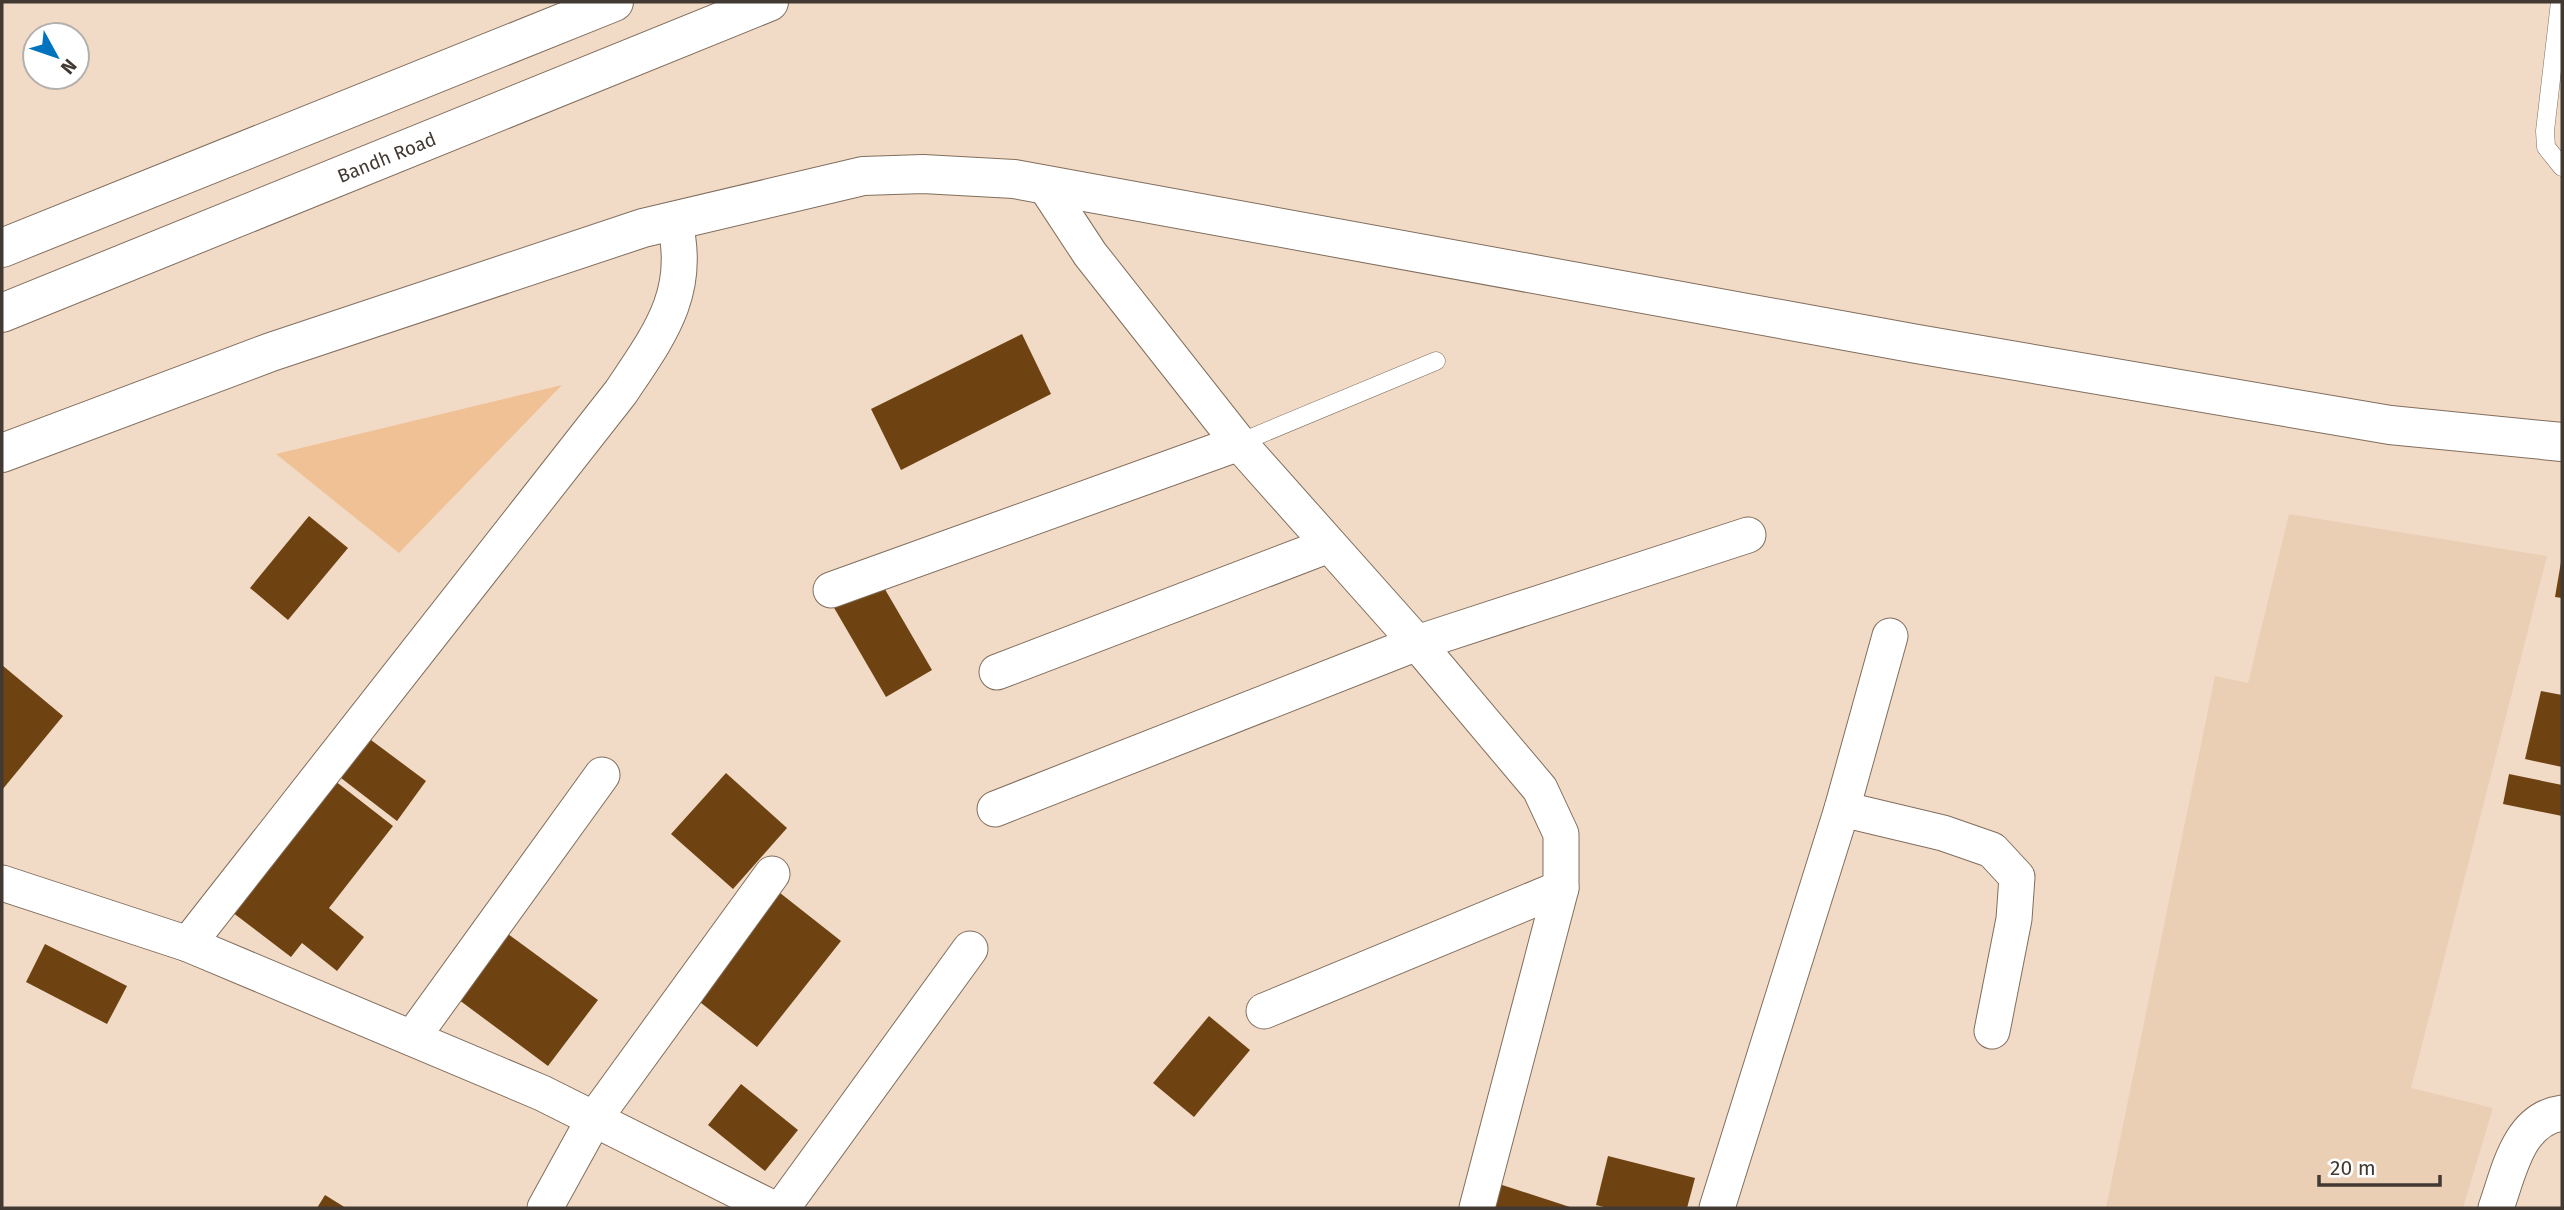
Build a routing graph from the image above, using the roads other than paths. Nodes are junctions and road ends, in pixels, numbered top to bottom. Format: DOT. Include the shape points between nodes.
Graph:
graph roads {
  1 [pos="614,2"];
  2 [pos="769,2"];
  3 [pos="2560,2"];
  4 [pos="2562,167"];
  5 [pos="1044,184"];
  6 [pos="674,220"];
  7 [pos="2,248"];
  8 [pos="2,313"];
  9 [pos="1436,360"];
  10 [pos="2562,442"];
  11 [pos="1239,443"];
  12 [pos="2,453"];
  13 [pos="1748,535"];
  14 [pos="1329,545"];
  15 [pos="831,590"];
  16 [pos="1890,636"];
  17 [pos="1417,643"];
  18 [pos="997,672"];
  19 [pos="602,775"];
  20 [pos="995,809"];
  21 [pos="1842,809"];
  22 [pos="772,874"];
  23 [pos="2,883"];
  24 [pos="1561,888"];
  25 [pos="188,944"];
  26 [pos="970,948"];
  27 [pos="1264,1012"];
  28 [pos="1992,1031"];
  29 [pos="412,1038"];
  30 [pos="2562,1113"];
  31 [pos="594,1119"];
  32 [pos="545,1208"];
  33 [pos="772,1208"];
  34 [pos="782,1208"];
  35 [pos="1478,1208"];
  36 [pos="1717,1208"];
  37 [pos="2496,1208"];
  1 -- 7 [label="street"];
  2 -- 8 [label="street, Bandh Road"];
  3 -- 4 [label="lane" via="2545,131 2546,147"];
  5 -- 6 [label="street" via="923,174 863,176"];
  5 -- 10 [label="street" via="1931,347 2376,423"];
  5 -- 11 [label="street" via="1090,254"];
  6 -- 12 [label="street" via="271,352"];
  6 -- 25 [label="street" via="682,250 674,303 628,383"];
  9 -- 11 [label="lane"];
  11 -- 14 [label="street"];
  11 -- 15 [label="street"];
  13 -- 17 [label="street"];
  14 -- 17 [label="street"];
  14 -- 18 [label="street"];
  16 -- 21 [label="street"];
  17 -- 20 [label="street"];
  17 -- 24 [label="street" via="1540,789 1561,834"];
  19 -- 29 [label="street"];
  21 -- 28 [label="street" via="1992,850 2017,877 2014,919"];
  21 -- 36 [label="street"];
  22 -- 31 [label="street"];
  23 -- 25 [label="street"];
  24 -- 27 [label="street"];
  24 -- 35 [label="street"];
  25 -- 29 [label="street"];
  26 -- 34 [label="street"];
  29 -- 31 [label="street"];
  30 -- 37 [label="street" via="2548,1115 2529,1129"];
  31 -- 32 [label="street"];
  31 -- 33 [label="street"];
}
